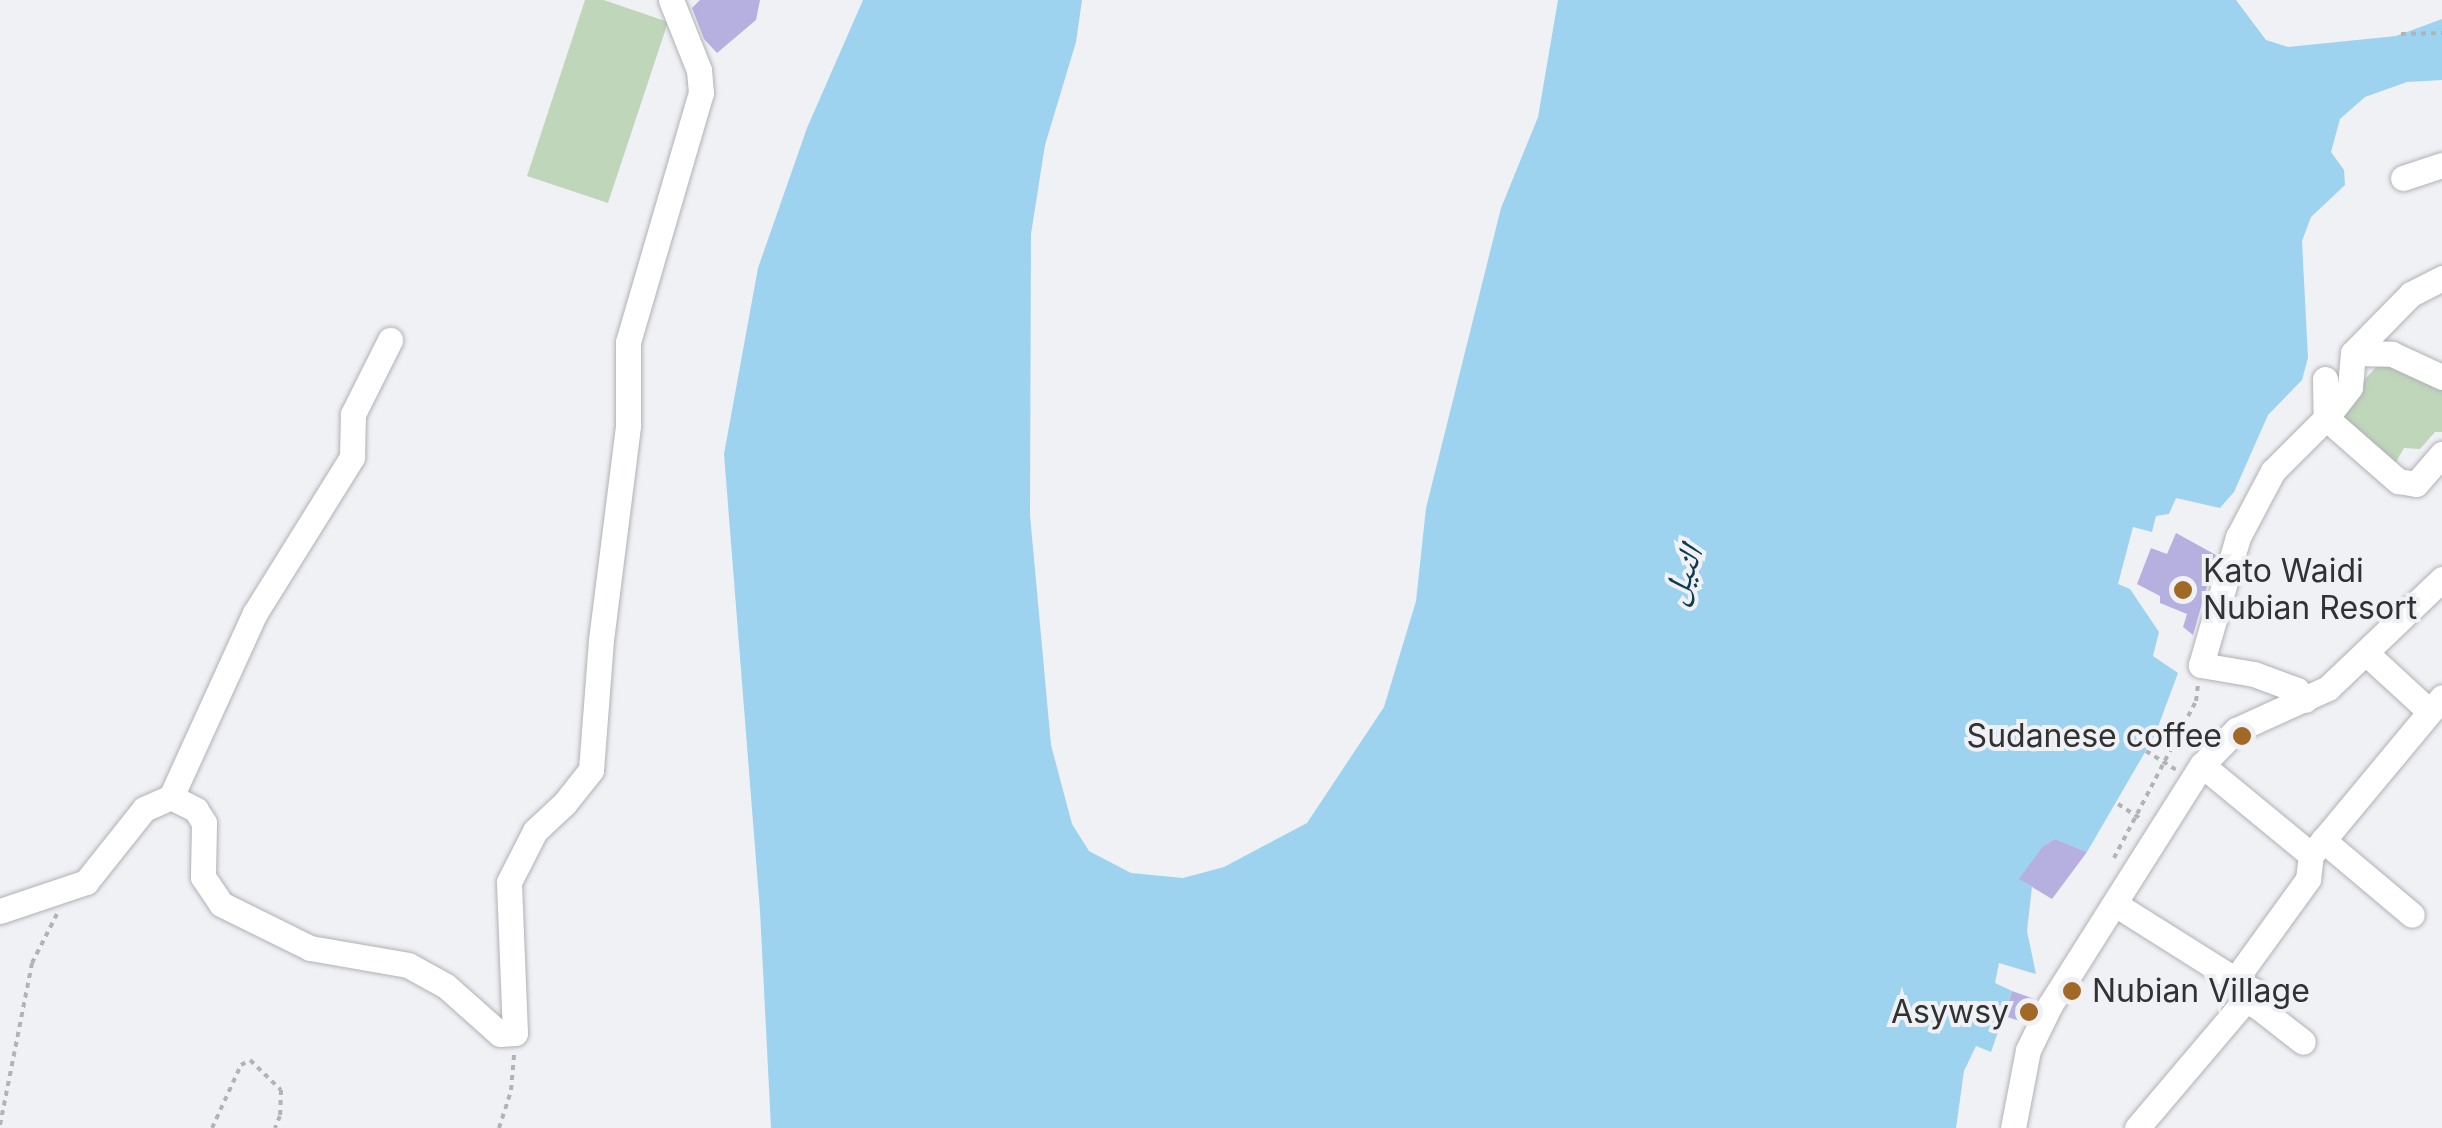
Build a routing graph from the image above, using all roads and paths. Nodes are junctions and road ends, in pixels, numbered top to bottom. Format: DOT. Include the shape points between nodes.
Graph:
graph roads {
  1 [pos="671,0"];
  2 [pos="2442,33"];
  3 [pos="2401,34"];
  4 [pos="2442,165"];
  5 [pos="2402,178"];
  6 [pos="2442,278"];
  7 [pos="390,340"];
  8 [pos="2353,353"];
  9 [pos="2442,378"];
  10 [pos="2325,379"];
  11 [pos="2326,418"];
  12 [pos="2438,467"];
  13 [pos="2442,579"];
  14 [pos="2366,654"];
  15 [pos="2201,665"];
  16 [pos="2306,700"];
  17 [pos="2435,704"];
  18 [pos="2146,751"];
  19 [pos="2166,762"];
  20 [pos="2197,773"];
  21 [pos="171,797"];
  22 [pos="2118,804"];
  23 [pos="2137,815"];
  24 [pos="2161,831"];
  25 [pos="2317,847"];
  26 [pos="2114,858"];
  27 [pos="68,892"];
  28 [pos="2115,904"];
  29 [pos="0,911"];
  30 [pos="2412,914"];
  31 [pos="2244,986"];
  32 [pos="515,1033"];
  33 [pos="2302,1042"];
  34 [pos="0,1126"];
  35 [pos="212,1128"];
  36 [pos="274,1128"];
  37 [pos="499,1128"];
  38 [pos="2013,1128"];
  39 [pos="2138,1128"];
  1 -- 32 [label="street" via="701,93 628,342 628,425 590,770 535,831 509,882"];
  2 -- 3 [label="path"];
  4 -- 5 [label="street"];
  6 -- 8 [label="street" via="2411,294"];
  7 -- 21 [label="street" via="353,414 352,457 255,612"];
  8 -- 9 [label="street" via="2392,354"];
  8 -- 11 [label="street" via="2350,387"];
  10 -- 11 [label="street"];
  11 -- 12 [label="street" via="2398,481 2416,484"];
  11 -- 15 [label="street" via="2273,471 2238,537"];
  13 -- 14 [label="street"];
  14 -- 16 [label="street"];
  14 -- 17 [label="street"];
  15 -- 16 [label="street" via="2254,674"];
  15 -- 19 [label="path" via="2196,700"];
  16 -- 20 [label="street" via="2236,730"];
  17 -- 25 [label="street"];
  18 -- 19 [label="path"];
  19 -- 20 [label="path"];
  19 -- 23 [label="path"];
  20 -- 24 [label="street"];
  20 -- 25 [label="street"];
  21 -- 27 [label="street" via="144,809 99,871"];
  21 -- 32 [label="street" via="196,810 204,823 203,876 221,904 310,948 408,965 446,986 500,1034"];
  22 -- 23 [label="path"];
  23 -- 24 [label="path"];
  23 -- 26 [label="path"];
  24 -- 28 [label="street"];
  25 -- 30 [label="street"];
  25 -- 31 [label="street" via="2308,879"];
  27 -- 29 [label="street"];
  27 -- 34 [label="path" via="32,963"];
  28 -- 31 [label="street"];
  28 -- 38 [label="street" via="2028,1050"];
  31 -- 33 [label="street" via="2257,1006"];
  31 -- 39 [label="street"];
  32 -- 37 [label="path" via="511,1090"];
  35 -- 36 [label="path" via="240,1065 250,1060 281,1090"];
}
